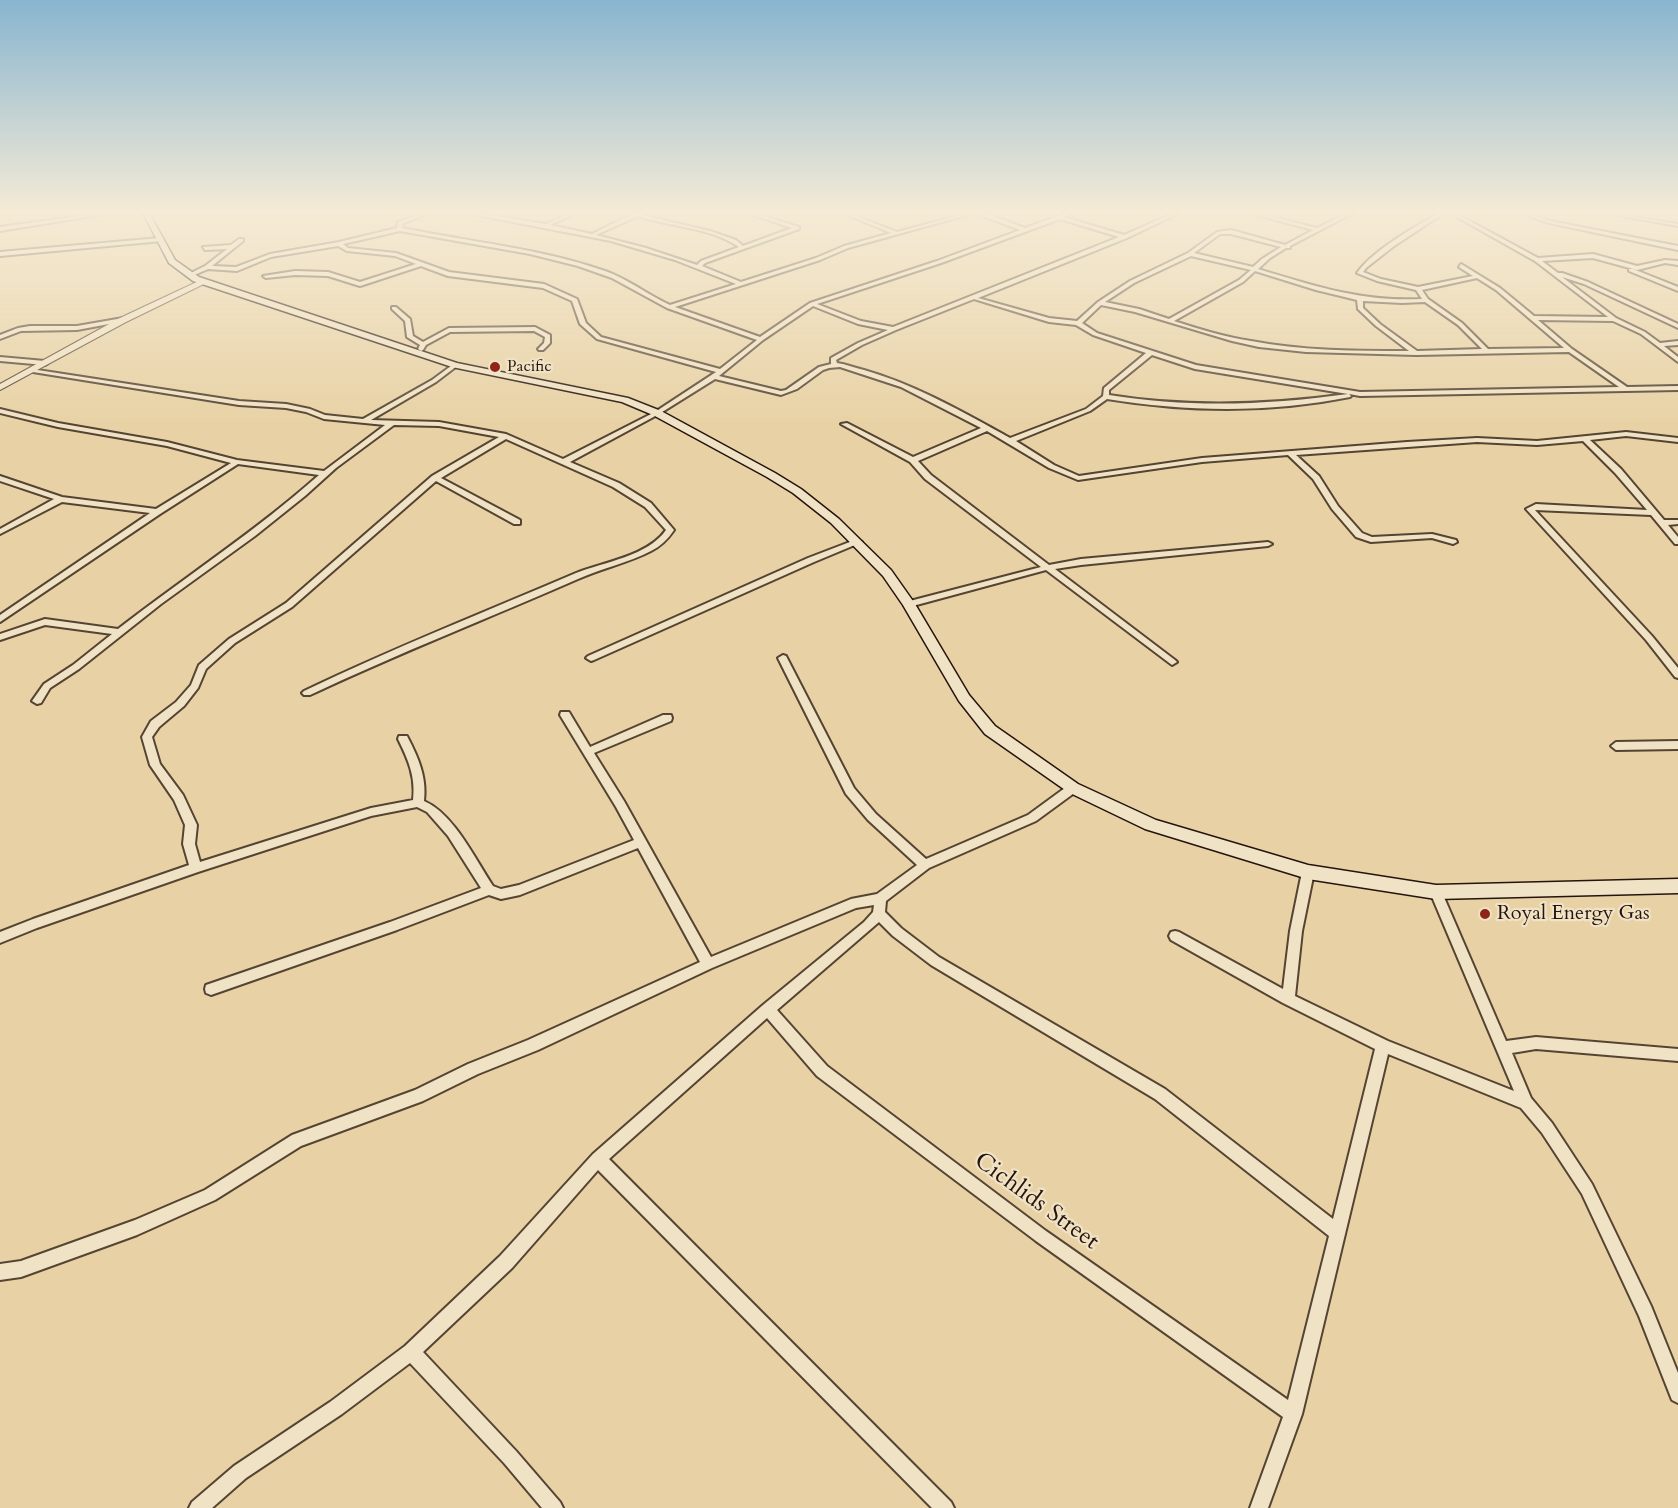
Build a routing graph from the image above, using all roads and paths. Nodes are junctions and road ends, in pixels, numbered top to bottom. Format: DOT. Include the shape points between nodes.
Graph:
graph roads {
  1 [pos="201,283"];
  2 [pos="208,283"];
  3 [pos="523,283"];
  4 [pos="625,283"];
  5 [pos="874,283"];
  6 [pos="1012,283"];
  7 [pos="1130,283"];
  8 [pos="1237,283"];
  9 [pos="1295,283"];
  10 [pos="1394,283"];
  11 [pos="1448,283"];
  12 [pos="1486,283"];
  13 [pos="1566,283"];
  14 [pos="1587,283"];
  15 [pos="1663,283"];
  16 [pos="741,284"];
  17 [pos="1418,289"];
  18 [pos="1678,290"];
  19 [pos="977,298"];
  20 [pos="1360,300"];
  21 [pos="1426,300"];
  22 [pos="1100,303"];
  23 [pos="812,304"];
  24 [pos="669,307"];
  25 [pos="394,308"];
  26 [pos="1532,318"];
  27 [pos="1614,319"];
  28 [pos="123,320"];
  29 [pos="1169,321"];
  30 [pos="1078,323"];
  31 [pos="1678,326"];
  32 [pos="894,329"];
  33 [pos="0,337"];
  34 [pos="761,339"];
  35 [pos="1678,343"];
  36 [pos="1659,345"];
  37 [pos="420,348"];
  38 [pos="541,349"];
  39 [pos="1486,350"];
  40 [pos="1570,350"];
  41 [pos="1150,353"];
  42 [pos="1416,353"];
  43 [pos="0,359"];
  44 [pos="1678,360"];
  45 [pos="45,363"];
  46 [pos="455,364"];
  47 [pos="834,364"];
  48 [pos="33,370"];
  49 [pos="721,371"];
  50 [pos="714,377"];
  51 [pos="0,387"];
  52 [pos="1678,388"];
  53 [pos="1626,389"];
  54 [pos="1360,394"];
  55 [pos="1106,397"];
  56 [pos="0,411"];
  57 [pos="657,413"];
  58 [pos="366,420"];
  59 [pos="393,423"];
  60 [pos="844,424"];
  61 [pos="985,429"];
  62 [pos="506,436"];
  63 [pos="1584,438"];
  64 [pos="1678,440"];
  65 [pos="1010,441"];
  66 [pos="1291,454"];
  67 [pos="913,460"];
  68 [pos="565,461"];
  69 [pos="237,462"];
  70 [pos="325,473"];
  71 [pos="0,478"];
  72 [pos="435,478"];
  73 [pos="61,499"];
  74 [pos="157,512"];
  75 [pos="1652,513"];
  76 [pos="517,522"];
  77 [pos="1678,522"];
  78 [pos="1662,523"];
  79 [pos="0,532"];
  80 [pos="858,542"];
  81 [pos="1453,542"];
  82 [pos="1678,542"];
  83 [pos="1268,544"];
  84 [pos="1046,568"];
  85 [pos="909,604"];
  86 [pos="0,619"];
  87 [pos="121,632"];
  88 [pos="0,637"];
  89 [pos="591,658"];
  90 [pos="783,658"];
  91 [pos="1172,662"];
  92 [pos="1678,675"];
  93 [pos="307,693"];
  94 [pos="37,701"];
  95 [pos="565,715"];
  96 [pos="667,718"];
  97 [pos="403,739"];
  98 [pos="1678,745"];
  99 [pos="1616,746"];
  100 [pos="587,752"];
  101 [pos="1073,788"];
  102 [pos="418,803"];
  103 [pos="640,842"];
  104 [pos="926,865"];
  105 [pos="196,868"];
  106 [pos="1308,872"];
  107 [pos="1678,886"];
  108 [pos="489,890"];
  109 [pos="1436,892"];
  110 [pos="879,906"];
  111 [pos="1175,936"];
  112 [pos="0,939"];
  113 [pos="708,964"];
  114 [pos="211,989"];
  115 [pos="1288,999"];
  116 [pos="768,1010"];
  117 [pos="1383,1046"];
  118 [pos="1503,1048"];
  119 [pos="1678,1055"];
  120 [pos="1526,1103"];
  121 [pos="598,1159"];
  122 [pos="1338,1233"];
  123 [pos="0,1272"];
  124 [pos="411,1352"];
  125 [pos="1678,1394"];
  126 [pos="1293,1414"];
  127 [pos="198,1508"];
  128 [pos="554,1508"];
  129 [pos="945,1508"];
  130 [pos="1259,1508"];
  1 -- 28 [label="street"];
  2 -- 37 [label="main road"];
  3 -- 49 [label="street" via="544,286 574,300 584,324 599,338"];
  4 -- 24 [label="street"];
  5 -- 23 [label="street"];
  6 -- 19 [label="street"];
  7 -- 22 [label="street"];
  8 -- 29 [label="street"];
  9 -- 20 [label="street"];
  10 -- 17 [label="street"];
  11 -- 17 [label="street"];
  12 -- 26 [label="street"];
  13 -- 27 [label="street"];
  14 -- 31 [label="street"];
  15 -- 18 [label="street"];
  16 -- 24 [label="street"];
  17 -- 21 [label="street"];
  19 -- 30 [label="street" via="1049,320"];
  19 -- 32 [label="street"];
  20 -- 21 [label="street"];
  20 -- 42 [label="street" via="1360,308"];
  21 -- 39 [label="street" via="1460,324"];
  22 -- 29 [label="street"];
  22 -- 30 [label="street"];
  23 -- 32 [label="street" via="860,323"];
  23 -- 34 [label="street"];
  24 -- 34 [label="street"];
  25 -- 37 [label="street" via="408,320 410,337"];
  26 -- 27 [label="street"];
  26 -- 40 [label="street"];
  27 -- 36 [label="street"];
  28 -- 33 [label="street" via="76,328 24,327"];
  28 -- 45 [label="street"];
  29 -- 42 [label="street" via="1265,345 1354,354"];
  30 -- 41 [label="street" via="1095,334"];
  32 -- 47 [label="street" via="833,359"];
  34 -- 49 [label="street"];
  35 -- 36 [label="street"];
  36 -- 44 [label="street"];
  37 -- 38 [label="street" via="449,330 535,329 548,336"];
  37 -- 46 [label="main road"];
  39 -- 40 [label="street"];
  39 -- 42 [label="street"];
  40 -- 53 [label="street"];
  41 -- 54 [label="street" via="1195,367"];
  41 -- 55 [label="street" via="1106,389"];
  43 -- 45 [label="street"];
  45 -- 48 [label="street"];
  46 -- 57 [label="main road" via="596,392"];
  46 -- 58 [label="street" via="434,381"];
  47 -- 50 [label="street" via="811,375 791,392"];
  47 -- 61 [label="street" via="894,381"];
  48 -- 51 [label="street"];
  48 -- 58 [label="street" via="239,403 286,406 324,417"];
  49 -- 50 [label="street"];
  50 -- 57 [label="street"];
  52 -- 53 [label="street"];
  53 -- 54 [label="street"];
  54 -- 55 [label="street" via="1288,405 1226,407"];
  55 -- 65 [label="street" via="1088,410"];
  56 -- 69 [label="street" via="188,448"];
  57 -- 68 [label="street"];
  57 -- 80 [label="main road" via="798,491"];
  58 -- 59 [label="street"];
  59 -- 62 [label="street" via="439,424"];
  59 -- 70 [label="street"];
  60 -- 67 [label="street"];
  61 -- 65 [label="street"];
  61 -- 67 [label="street"];
  62 -- 68 [label="street"];
  62 -- 72 [label="street"];
  63 -- 64 [label="street" via="1626,434"];
  63 -- 66 [label="street" via="1537,443 1477,440"];
  63 -- 75 [label="street"];
  65 -- 66 [label="street" via="1060,472 1078,478 1202,460"];
  66 -- 81 [label="street" via="1316,478 1359,535 1371,540 1432,536"];
  67 -- 84 [label="street" via="928,477"];
  68 -- 93 [label="street" via="648,505 670,530 664,540 616,563 579,574 404,647"];
  69 -- 70 [label="street"];
  69 -- 74 [label="street"];
  70 -- 87 [label="street" via="252,534"];
  71 -- 73 [label="street"];
  72 -- 76 [label="street"];
  72 -- 105 [label="street" via="289,606 232,641 202,667 195,686 155,724 147,737 155,765 179,798 191,825 189,844"];
  73 -- 74 [label="street"];
  73 -- 79 [label="street"];
  74 -- 86 [label="street"];
  75 -- 78 [label="street"];
  75 -- 92 [label="street" via="1536,506 1530,509"];
  77 -- 78 [label="street"];
  78 -- 82 [label="street"];
  80 -- 85 [label="main road"];
  80 -- 89 [label="street"];
  83 -- 84 [label="street"];
  84 -- 85 [label="street"];
  84 -- 91 [label="street"];
  85 -- 101 [label="main road" via="964,698 990,730"];
  87 -- 88 [label="street" via="45,622"];
  87 -- 94 [label="street" via="47,686"];
  90 -- 104 [label="street" via="850,791"];
  95 -- 100 [label="street"];
  96 -- 100 [label="street"];
  97 -- 102 [label="street" via="421,785"];
  98 -- 99 [label="street"];
  100 -- 103 [label="street"];
  101 -- 104 [label="street" via="1032,818"];
  101 -- 106 [label="main road" via="1151,825"];
  102 -- 105 [label="street" via="371,812"];
  102 -- 108 [label="street" via="431,809 452,833"];
  103 -- 108 [label="street" via="520,890 501,894"];
  103 -- 113 [label="street"];
  104 -- 110 [label="street"];
  105 -- 112 [label="street"];
  106 -- 109 [label="main road"];
  106 -- 115 [label="street"];
  107 -- 109 [label="main road"];
  108 -- 114 [label="street"];
  109 -- 118 [label="street"];
  110 -- 113 [label="street" via="855,903"];
  110 -- 116 [label="street" via="868,926"];
  110 -- 122 [label="street" via="897,932 935,961 1160,1094"];
  111 -- 115 [label="street"];
  113 -- 123 [label="street" via="418,1096 297,1140 210,1195 136,1227 21,1269"];
  115 -- 117 [label="street"];
  116 -- 121 [label="street"];
  116 -- 126 [label="street, Cichlids Street" via="822,1071 1032,1229"];
  117 -- 120 [label="street"];
  117 -- 122 [label="street"];
  118 -- 119 [label="street" via="1536,1043"];
  118 -- 120 [label="street"];
  120 -- 125 [label="street" via="1587,1189 1645,1312"];
  121 -- 124 [label="street" via="506,1262"];
  121 -- 129 [label="street"];
  122 -- 126 [label="street"];
  124 -- 127 [label="street" via="240,1472"];
  124 -- 128 [label="street"];
  126 -- 130 [label="street"];
}
